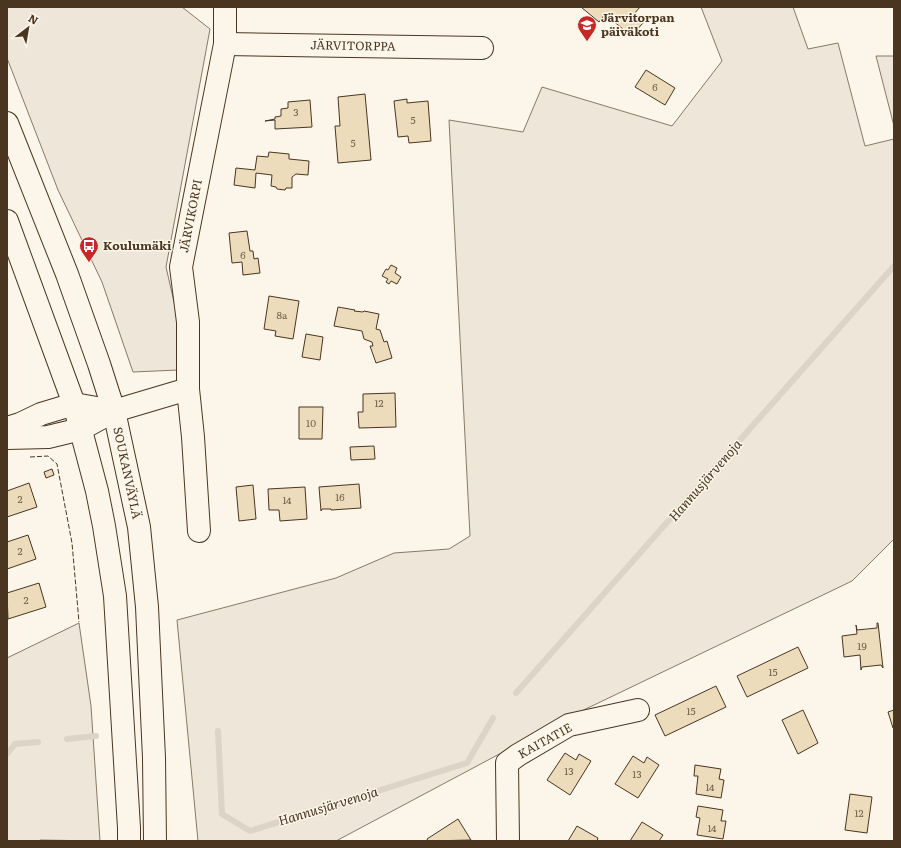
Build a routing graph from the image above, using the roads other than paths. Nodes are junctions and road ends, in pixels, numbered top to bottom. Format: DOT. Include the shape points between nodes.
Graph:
graph roads {
  1 [pos="225,7"];
  2 [pos="224,44"];
  3 [pos="482,48"];
  4 [pos="7,123"];
  5 [pos="7,221"];
  6 [pos="188,389"];
  7 [pos="74,404"];
  8 [pos="114,410"];
  9 [pos="7,428"];
  10 [pos="81,429"];
  11 [pos="7,438"];
  12 [pos="199,531"];
  13 [pos="638,710"];
  14 [pos="129,841"];
  15 [pos="155,841"];
  16 [pos="508,841"];
  1 -- 2 [label="main road, JÄRVIKORPI"];
  2 -- 3 [label="main road, JÄRVITORPPA"];
  2 -- 6 [label="main road, JÄRVIKORPI" via="181,267 188,322"];
  4 -- 8 [label="main road, SOUKANVÄYLÄ" via="67,274"];
  5 -- 7 [label="main road"];
  6 -- 8 [label="main road"];
  6 -- 12 [label="main road, JÄRVIKORPI" via="194,437"];
  7 -- 8 [label="main road"];
  7 -- 9 [label="main road" via="40,414"];
  7 -- 10 [label="main road"];
  8 -- 10 [label="main road"];
  8 -- 15 [label="main road, SOUKANVÄYLÄ" via="139,527 147,607"];
  10 -- 11 [label="main road" via="48,437"];
  10 -- 14 [label="main road" via="104,526 115,596"];
  13 -- 16 [label="main road, KAITATIE" via="569,725 507,763"];
}
